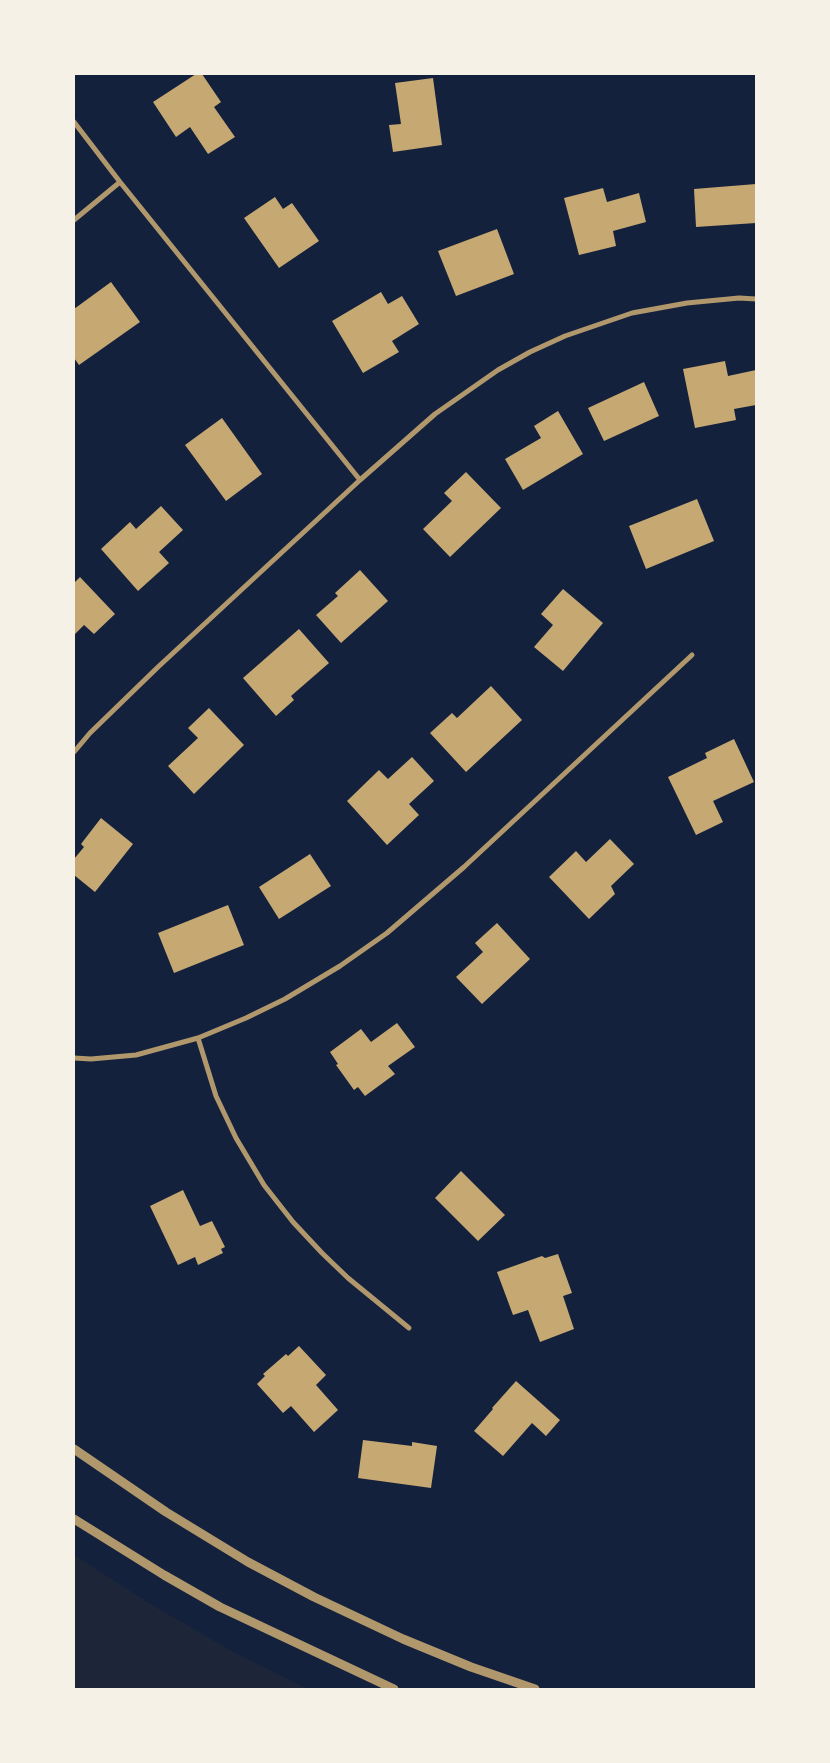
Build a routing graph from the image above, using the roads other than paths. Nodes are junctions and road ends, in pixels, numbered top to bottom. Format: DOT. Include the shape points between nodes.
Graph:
graph roads {
  1 [pos="74,122"];
  2 [pos="120,182"];
  3 [pos="74,220"];
  4 [pos="756,299"];
  5 [pos="360,480"];
  6 [pos="692,655"];
  7 [pos="74,752"];
  8 [pos="198,1038"];
  9 [pos="74,1058"];
  10 [pos="409,1328"];
  11 [pos="74,1449"];
  12 [pos="74,1519"];
  13 [pos="394,1689"];
  14 [pos="535,1689"];
  1 -- 2 [label="street"];
  2 -- 3 [label="street"];
  2 -- 5 [label="street"];
  4 -- 5 [label="street" via="678,304 632,313 565,336 498,370 435,414"];
  5 -- 7 [label="street" via="158,667"];
  6 -- 8 [label="street" via="387,933 285,999"];
  8 -- 9 [label="street" via="136,1055"];
  8 -- 10 [label="street" via="216,1096 264,1185 322,1253"];
  11 -- 14 [label="street" via="166,1512 248,1562 314,1597 403,1639"];
  12 -- 13 [label="street" via="220,1607"];
}
